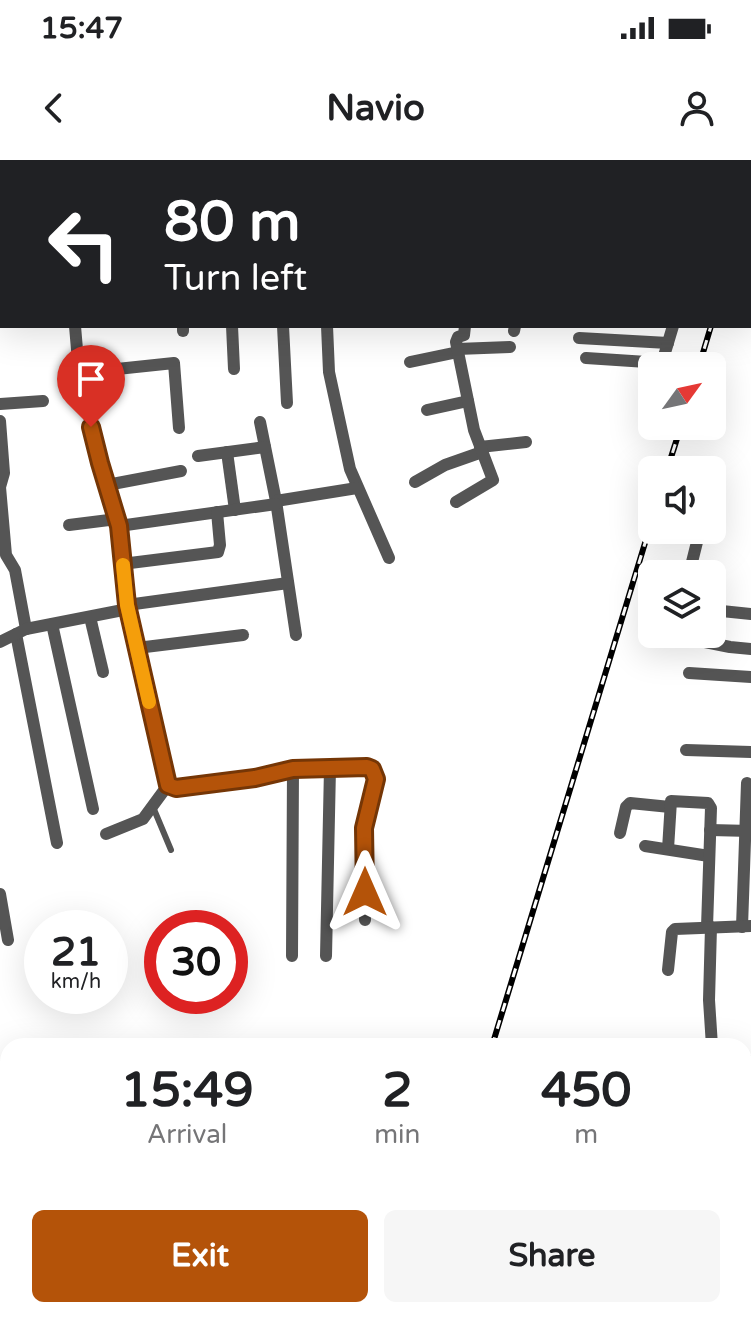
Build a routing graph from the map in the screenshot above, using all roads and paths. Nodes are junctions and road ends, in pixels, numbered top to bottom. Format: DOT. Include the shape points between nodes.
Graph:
graph roads {
  1 [pos="75,328"];
  2 [pos="232,328"];
  3 [pos="283,328"];
  4 [pos="327,328"];
  5 [pos="465,328"];
  6 [pos="672,328"];
  7 [pos="579,338"];
  8 [pos="668,343"];
  9 [pos="510,347"];
  10 [pos="457,350"];
  11 [pos="665,352"];
  12 [pos="586,358"];
  13 [pos="410,362"];
  14 [pos="638,363"];
  15 [pos="234,369"];
  16 [pos="79,373"];
  17 [pos="43,401"];
  18 [pos="468,401"];
  19 [pos="287,403"];
  20 [pos="0,404"];
  21 [pos="427,410"];
  22 [pos="0,421"];
  23 [pos="260,422"];
  24 [pos="179,428"];
  25 [pos="526,442"];
  26 [pos="265,447"];
  27 [pos="481,450"];
  28 [pos="227,452"];
  29 [pos="198,456"];
  30 [pos="181,471"];
  31 [pos="2,476"];
  32 [pos="415,482"];
  33 [pos="107,485"];
  34 [pos="357,488"];
  35 [pos="276,502"];
  36 [pos="456,502"];
  37 [pos="1,509"];
  38 [pos="235,510"];
  39 [pos="217,512"];
  40 [pos="118,522"];
  41 [pos="69,525"];
  42 [pos="2,540"];
  43 [pos="389,558"];
  44 [pos="122,564"];
  45 [pos="288,583"];
  46 [pos="127,607"];
  47 [pos="726,611"];
  48 [pos="751,614"];
  49 [pos="90,617"];
  50 [pos="52,624"];
  51 [pos="21,631"];
  52 [pos="243,635"];
  53 [pos="296,635"];
  54 [pos="0,642"];
  55 [pos="726,646"];
  56 [pos="137,648"];
  57 [pos="751,649"];
  58 [pos="103,672"];
  59 [pos="689,673"];
  60 [pos="751,677"];
  61 [pos="686,750"];
  62 [pos="751,752"];
  63 [pos="330,768"];
  64 [pos="293,769"];
  65 [pos="168,785"];
  66 [pos="748,790"];
  67 [pos="153,807"];
  68 [pos="670,807"];
  69 [pos="93,809"];
  70 [pos="710,830"];
  71 [pos="748,831"];
  72 [pos="620,833"];
  73 [pos="106,834"];
  74 [pos="57,843"];
  75 [pos="645,846"];
  76 [pos="668,849"];
  77 [pos="171,850"];
  78 [pos="709,856"];
  79 [pos="0,894"];
  80 [pos="365,920"];
  81 [pos="746,926"];
  82 [pos="709,927"];
  83 [pos="8,940"];
  84 [pos="292,956"];
  85 [pos="326,956"];
  86 [pos="668,970"];
  87 [pos="711,1038"];
  1 -- 16 [label="street"];
  2 -- 15 [label="street"];
  3 -- 19 [label="street"];
  4 -- 34 [label="street" via="329,372"];
  5 -- 10 [label="street" via="456,339"];
  6 -- 8 [label="street"];
  7 -- 8 [label="street"];
  8 -- 11 [label="street"];
  9 -- 10 [label="street"];
  10 -- 13 [label="street"];
  10 -- 18 [label="street"];
  12 -- 14 [label="street"];
  16 -- 24 [label="street" via="174,363"];
  16 -- 33 [label="street"];
  17 -- 20 [label="street"];
  18 -- 21 [label="street"];
  18 -- 27 [label="street"];
  22 -- 31 [label="street"];
  23 -- 26 [label="street"];
  25 -- 27 [label="street"];
  26 -- 28 [label="street"];
  26 -- 35 [label="street"];
  27 -- 32 [label="street"];
  27 -- 36 [label="street" via="493,480"];
  28 -- 29 [label="street"];
  28 -- 38 [label="street"];
  30 -- 33 [label="street"];
  31 -- 37 [label="street"];
  33 -- 40 [label="street"];
  34 -- 35 [label="street"];
  34 -- 43 [label="street"];
  35 -- 38 [label="street"];
  35 -- 45 [label="street"];
  37 -- 42 [label="street"];
  38 -- 39 [label="street"];
  39 -- 40 [label="street"];
  39 -- 44 [label="street" via="218,552"];
  40 -- 41 [label="street"];
  40 -- 44 [label="street"];
  42 -- 51 [label="street" via="15,570"];
  44 -- 46 [label="street"];
  45 -- 46 [label="street"];
  45 -- 53 [label="street"];
  46 -- 49 [label="street"];
  46 -- 56 [label="street"];
  47 -- 48 [label="street"];
  49 -- 50 [label="street"];
  49 -- 58 [label="street"];
  50 -- 51 [label="street"];
  50 -- 69 [label="street"];
  51 -- 54 [label="street"];
  51 -- 74 [label="street"];
  52 -- 56 [label="street"];
  55 -- 57 [label="street"];
  56 -- 65 [label="street"];
  59 -- 60 [label="street"];
  61 -- 62 [label="street"];
  63 -- 64 [label="street"];
  63 -- 80 [label="street" via="367,767 376,774 364,828"];
  63 -- 85 [label="street"];
  64 -- 65 [label="street" via="255,778"];
  64 -- 84 [label="street"];
  65 -- 67 [label="street"];
  66 -- 71 [label="street"];
  67 -- 73 [label="street" via="143,819"];
  67 -- 77 [label="lane"];
  68 -- 70 [label="street" via="673,801 708,803"];
  68 -- 72 [label="street" via="630,803"];
  68 -- 76 [label="street"];
  70 -- 71 [label="street"];
  70 -- 78 [label="street"];
  71 -- 81 [label="street"];
  75 -- 76 [label="street"];
  76 -- 78 [label="street"];
  78 -- 82 [label="street"];
  79 -- 83 [label="street"];
  81 -- 82 [label="street"];
  82 -- 86 [label="street" via="674,930"];
  82 -- 87 [label="street"];
}
